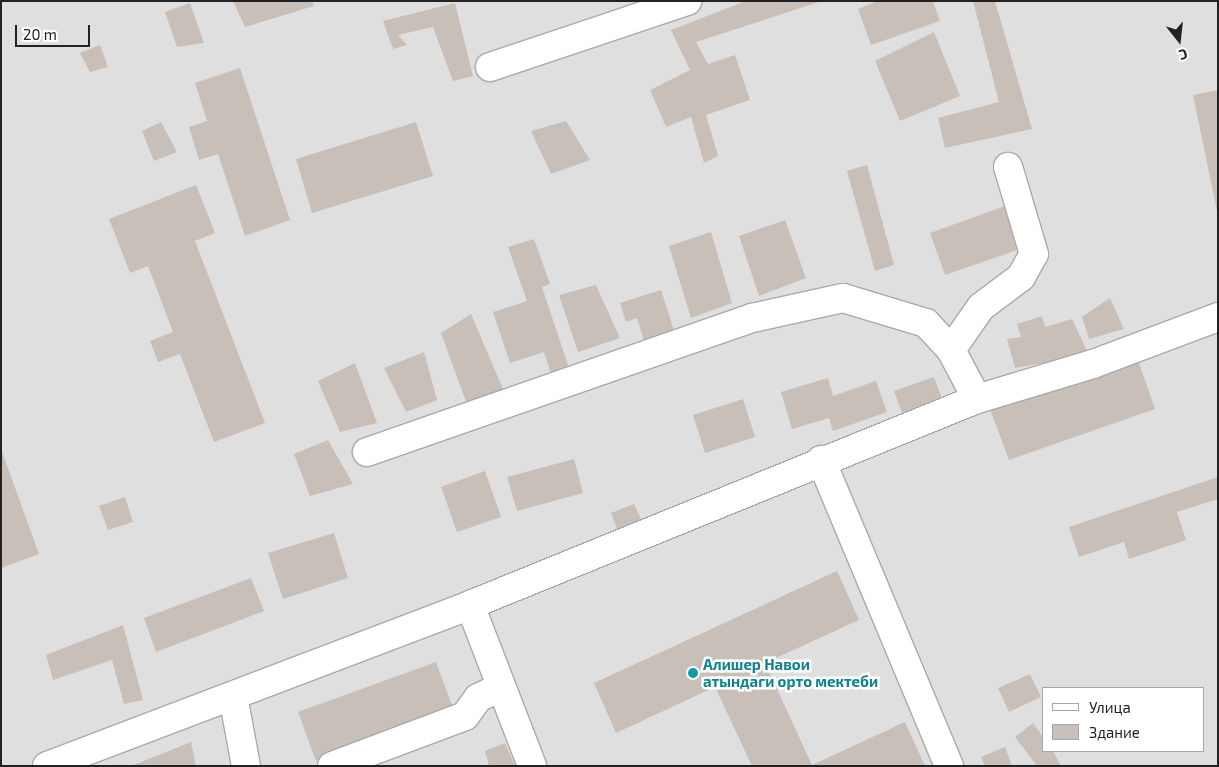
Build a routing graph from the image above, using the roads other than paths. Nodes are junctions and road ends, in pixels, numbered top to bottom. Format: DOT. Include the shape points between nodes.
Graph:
graph roads {
  1 [pos="687,1"];
  2 [pos="490,67"];
  3 [pos="1008,167"];
  4 [pos="1218,317"];
  5 [pos="951,350"];
  6 [pos="977,399"];
  7 [pos="367,452"];
  8 [pos="821,460"];
  9 [pos="470,605"];
  10 [pos="501,687"];
  11 [pos="234,696"];
  12 [pos="48,766"];
  13 [pos="246,766"];
  14 [pos="332,766"];
  15 [pos="532,766"];
  16 [pos="949,766"];
  1 -- 2 [label="street"];
  3 -- 5 [label="street" via="1034,254 1020,276 981,307"];
  4 -- 6 [label="street" via="1092,364"];
  5 -- 6 [label="street"];
  5 -- 7 [label="street" via="926,323 843,298 752,318"];
  6 -- 8 [label="street"];
  8 -- 9 [label="street"];
  8 -- 16 [label="street"];
  9 -- 10 [label="street"];
  9 -- 11 [label="street"];
  10 -- 14 [label="street" via="478,698 465,716"];
  10 -- 15 [label="street"];
  11 -- 12 [label="street"];
  11 -- 13 [label="street"];
}
